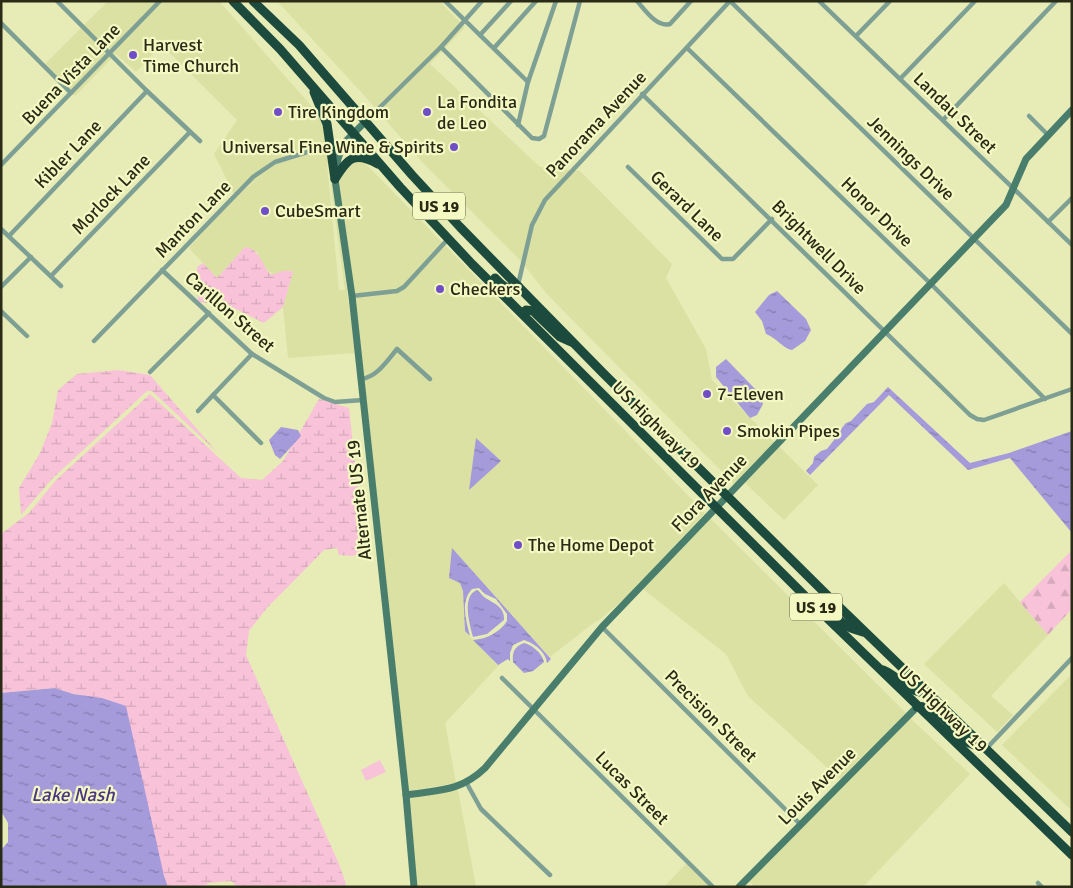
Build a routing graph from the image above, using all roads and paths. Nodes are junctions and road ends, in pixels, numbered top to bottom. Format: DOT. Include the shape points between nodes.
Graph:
graph roads {
  1 [pos="57,1"];
  2 [pos="160,1"];
  3 [pos="233,1"];
  4 [pos="249,1"];
  5 [pos="254,1"];
  6 [pos="445,1"];
  7 [pos="482,1"];
  8 [pos="511,1"];
  9 [pos="536,1"];
  10 [pos="556,1"];
  11 [pos="580,1"];
  12 [pos="637,1"];
  13 [pos="730,1"];
  14 [pos="819,1"];
  15 [pos="890,1"];
  16 [pos="975,1"];
  17 [pos="1056,1"];
  18 [pos="690,2"];
  19 [pos="265,14"];
  20 [pos="465,21"];
  21 [pos="1,23"];
  22 [pos="480,35"];
  23 [pos="856,36"];
  24 [pos="441,47"];
  25 [pos="494,48"];
  26 [pos="687,48"];
  27 [pos="110,53"];
  28 [pos="900,79"];
  29 [pos="310,82"];
  30 [pos="528,82"];
  31 [pos="147,91"];
  32 [pos="71,93"];
  33 [pos="642,94"];
  34 [pos="1072,110"];
  35 [pos="1029,116"];
  36 [pos="943,120"];
  37 [pos="366,121"];
  38 [pos="518,125"];
  39 [pos="190,132"];
  40 [pos="354,133"];
  41 [pos="1048,135"];
  42 [pos="200,141"];
  43 [pos="330,145"];
  44 [pos="1,154"];
  45 [pos="6,160"];
  46 [pos="1,165"];
  47 [pos="383,167"];
  48 [pos="628,167"];
  49 [pos="336,179"];
  50 [pos="1014,190"];
  51 [pos="1072,198"];
  52 [pos="772,220"];
  53 [pos="1048,222"];
  54 [pos="433,223"];
  55 [pos="1,229"];
  56 [pos="9,236"];
  57 [pos="448,239"];
  58 [pos="974,239"];
  59 [pos="1072,245"];
  60 [pos="31,257"];
  61 [pos="162,270"];
  62 [pos="51,276"];
  63 [pos="931,284"];
  64 [pos="62,286"];
  65 [pos="518,286"];
  66 [pos="1,287"];
  67 [pos="352,296"];
  68 [pos="1,311"];
  69 [pos="209,313"];
  70 [pos="522,313"];
  71 [pos="885,332"];
  72 [pos="1072,334"];
  73 [pos="28,336"];
  74 [pos="94,341"];
  75 [pos="576,344"];
  76 [pos="252,354"];
  77 [pos="150,372"];
  78 [pos="361,379"];
  79 [pos="430,379"];
  80 [pos="1072,389"];
  81 [pos="213,395"];
  82 [pos="1045,399"];
  83 [pos="363,400"];
  84 [pos="198,411"];
  85 [pos="261,443"];
  86 [pos="727,496"];
  87 [pos="716,508"];
  88 [pos="824,615"];
  89 [pos="602,627"];
  90 [pos="866,633"];
  91 [pos="1072,658"];
  92 [pos="878,668"];
  93 [pos="502,678"];
  94 [pos="928,693"];
  95 [pos="917,707"];
  96 [pos="533,709"];
  97 [pos="986,750"];
  98 [pos="466,782"];
  99 [pos="406,794"];
  100 [pos="800,824"];
  101 [pos="1072,832"];
  102 [pos="1072,855"];
  103 [pos="550,875"];
  104 [pos="414,887"];
  105 [pos="713,887"];
  106 [pos="739,887"];
  1 -- 27 [label="street"];
  2 -- 27 [label="street, Buena Vista Lane"];
  3 -- 29 [label="highway, US Highway 19 / US 19"];
  4 -- 19 [label="highway"];
  5 -- 19 [label="highway, US Highway 19 / US 19"];
  6 -- 20 [label="street"];
  7 -- 20 [label="street"];
  8 -- 22 [label="street"];
  9 -- 25 [label="street"];
  10 -- 30 [label="street"];
  11 -- 38 [label="street" via="544,136 532,138"];
  12 -- 18 [label="street" via="659,24 666,26"];
  13 -- 26 [label="street, Panorama Avenue"];
  13 -- 58 [label="street, Jennings Drive"];
  14 -- 23 [label="street, Landau Street"];
  15 -- 23 [label="street"];
  16 -- 28 [label="street"];
  17 -- 36 [label="street"];
  19 -- 37 [label="highway, US Highway 19 / US 19" via="299,45"];
  20 -- 22 [label="street"];
  20 -- 24 [label="street"];
  21 -- 32 [label="street"];
  22 -- 25 [label="street"];
  23 -- 28 [label="street, Landau Street"];
  24 -- 37 [label="street"];
  24 -- 38 [label="street"];
  25 -- 30 [label="street"];
  26 -- 33 [label="street, Panorama Avenue"];
  26 -- 63 [label="street, Honor Drive"];
  27 -- 31 [label="street"];
  27 -- 32 [label="street, Buena Vista Lane"];
  28 -- 36 [label="street, Landau Street"];
  29 -- 40 [label="highway, US Highway 19 / US 19"];
  29 -- 43 [label="highway" via="327,124"];
  30 -- 38 [label="street"];
  31 -- 39 [label="street"];
  31 -- 56 [label="street, Kibler Lane"];
  32 -- 45 [label="street, Buena Vista Lane"];
  33 -- 52 [label="street, Brightwell Drive"];
  33 -- 65 [label="street, Panorama Avenue" via="539,209 532,225"];
  34 -- 41 [label="street, Flora Avenue"];
  35 -- 41 [label="street"];
  36 -- 50 [label="street, Landau Street"];
  37 -- 40 [label="street, Alternate US 19"];
  37 -- 65 [label="highway, US Highway 19 / US 19" via="437,204"];
  39 -- 42 [label="street"];
  39 -- 62 [label="street, Morlock Lane"];
  40 -- 47 [label="highway, US Highway 19 / US 19"];
  40 -- 49 [label="street, Alternate US 19" via="341,149"];
  41 -- 50 [label="street, Flora Avenue" via="1026,159"];
  43 -- 49 [label="highway"];
  43 -- 61 [label="street, Manton Lane" via="275,162 261,170"];
  44 -- 45 [label="street"];
  45 -- 46 [label="street, Buena Vista Lane"];
  47 -- 49 [label="highway" via="357,157 345,163"];
  47 -- 54 [label="highway, US Highway 19 / US 19"];
  48 -- 52 [label="street, Gerard Lane" via="722,259 733,259"];
  49 -- 67 [label="street, Alternate US 19"];
  50 -- 53 [label="street, Landau Street"];
  50 -- 58 [label="street, Flora Avenue" via="1006,204"];
  51 -- 53 [label="street"];
  52 -- 71 [label="street, Brightwell Drive"];
  53 -- 59 [label="street, Landau Street"];
  54 -- 57 [label="highway, US Highway 19 / US 19"];
  54 -- 65 [label="highway" via="459,243 502,286 508,289"];
  55 -- 56 [label="street"];
  56 -- 60 [label="street"];
  57 -- 67 [label="street" via="398,291"];
  57 -- 70 [label="highway, US Highway 19 / US 19"];
  58 -- 63 [label="street, Flora Avenue"];
  58 -- 72 [label="street, Jennings Drive"];
  60 -- 62 [label="street"];
  60 -- 66 [label="street"];
  61 -- 69 [label="street, Carillon Street"];
  61 -- 74 [label="street, Manton Lane"];
  62 -- 64 [label="street"];
  63 -- 71 [label="street, Flora Avenue"];
  63 -- 82 [label="street, Honor Drive"];
  65 -- 75 [label="highway, US Highway 19 / US 19"];
  67 -- 78 [label="street, Alternate US 19"];
  68 -- 73 [label="street"];
  69 -- 76 [label="street, Carillon Street"];
  69 -- 77 [label="street"];
  70 -- 75 [label="highway" via="533,311 560,337"];
  70 -- 87 [label="highway, US Highway 19 / US 19"];
  71 -- 82 [label="street, Brightwell Drive" via="977,419 984,420"];
  71 -- 86 [label="street, Flora Avenue"];
  75 -- 86 [label="highway, US Highway 19 / US 19"];
  76 -- 81 [label="street"];
  76 -- 83 [label="street, Carillon Street" via="324,398 335,402"];
  78 -- 79 [label="street" via="375,374 397,349"];
  78 -- 83 [label="street, Alternate US 19"];
  80 -- 82 [label="street"];
  81 -- 84 [label="street"];
  81 -- 85 [label="street"];
  83 -- 99 [label="street, Alternate US 19"];
  86 -- 87 [label="street, Flora Avenue"];
  86 -- 90 [label="highway, US Highway 19 / US 19"];
  87 -- 88 [label="highway, US Highway 19 / US 19"];
  87 -- 89 [label="street, Flora Avenue"];
  88 -- 90 [label="highway" via="839,618 848,627"];
  88 -- 92 [label="highway, US Highway 19 / US 19"];
  89 -- 96 [label="street, Flora Avenue"];
  89 -- 100 [label="street, Precision Street"];
  90 -- 94 [label="highway, US Highway 19 / US 19"];
  91 -- 97 [label="street"];
  92 -- 94 [label="highway" via="893,674 916,693"];
  92 -- 95 [label="highway, US Highway 19 / US 19"];
  93 -- 96 [label="street, Lucas Street"];
  94 -- 97 [label="highway, US Highway 19 / US 19"];
  95 -- 97 [label="highway" via="931,709 968,742"];
  95 -- 100 [label="street, Louis Avenue"];
  95 -- 102 [label="highway, US Highway 19 / US 19"];
  96 -- 98 [label="street, Flora Avenue" via="485,768"];
  96 -- 105 [label="street, Lucas Street"];
  97 -- 101 [label="highway, US Highway 19 / US 19"];
  98 -- 99 [label="street, Flora Avenue" via="458,787"];
  98 -- 103 [label="street" via="481,809"];
  99 -- 104 [label="street, Alternate US 19"];
  100 -- 106 [label="street, Louis Avenue"];
}
